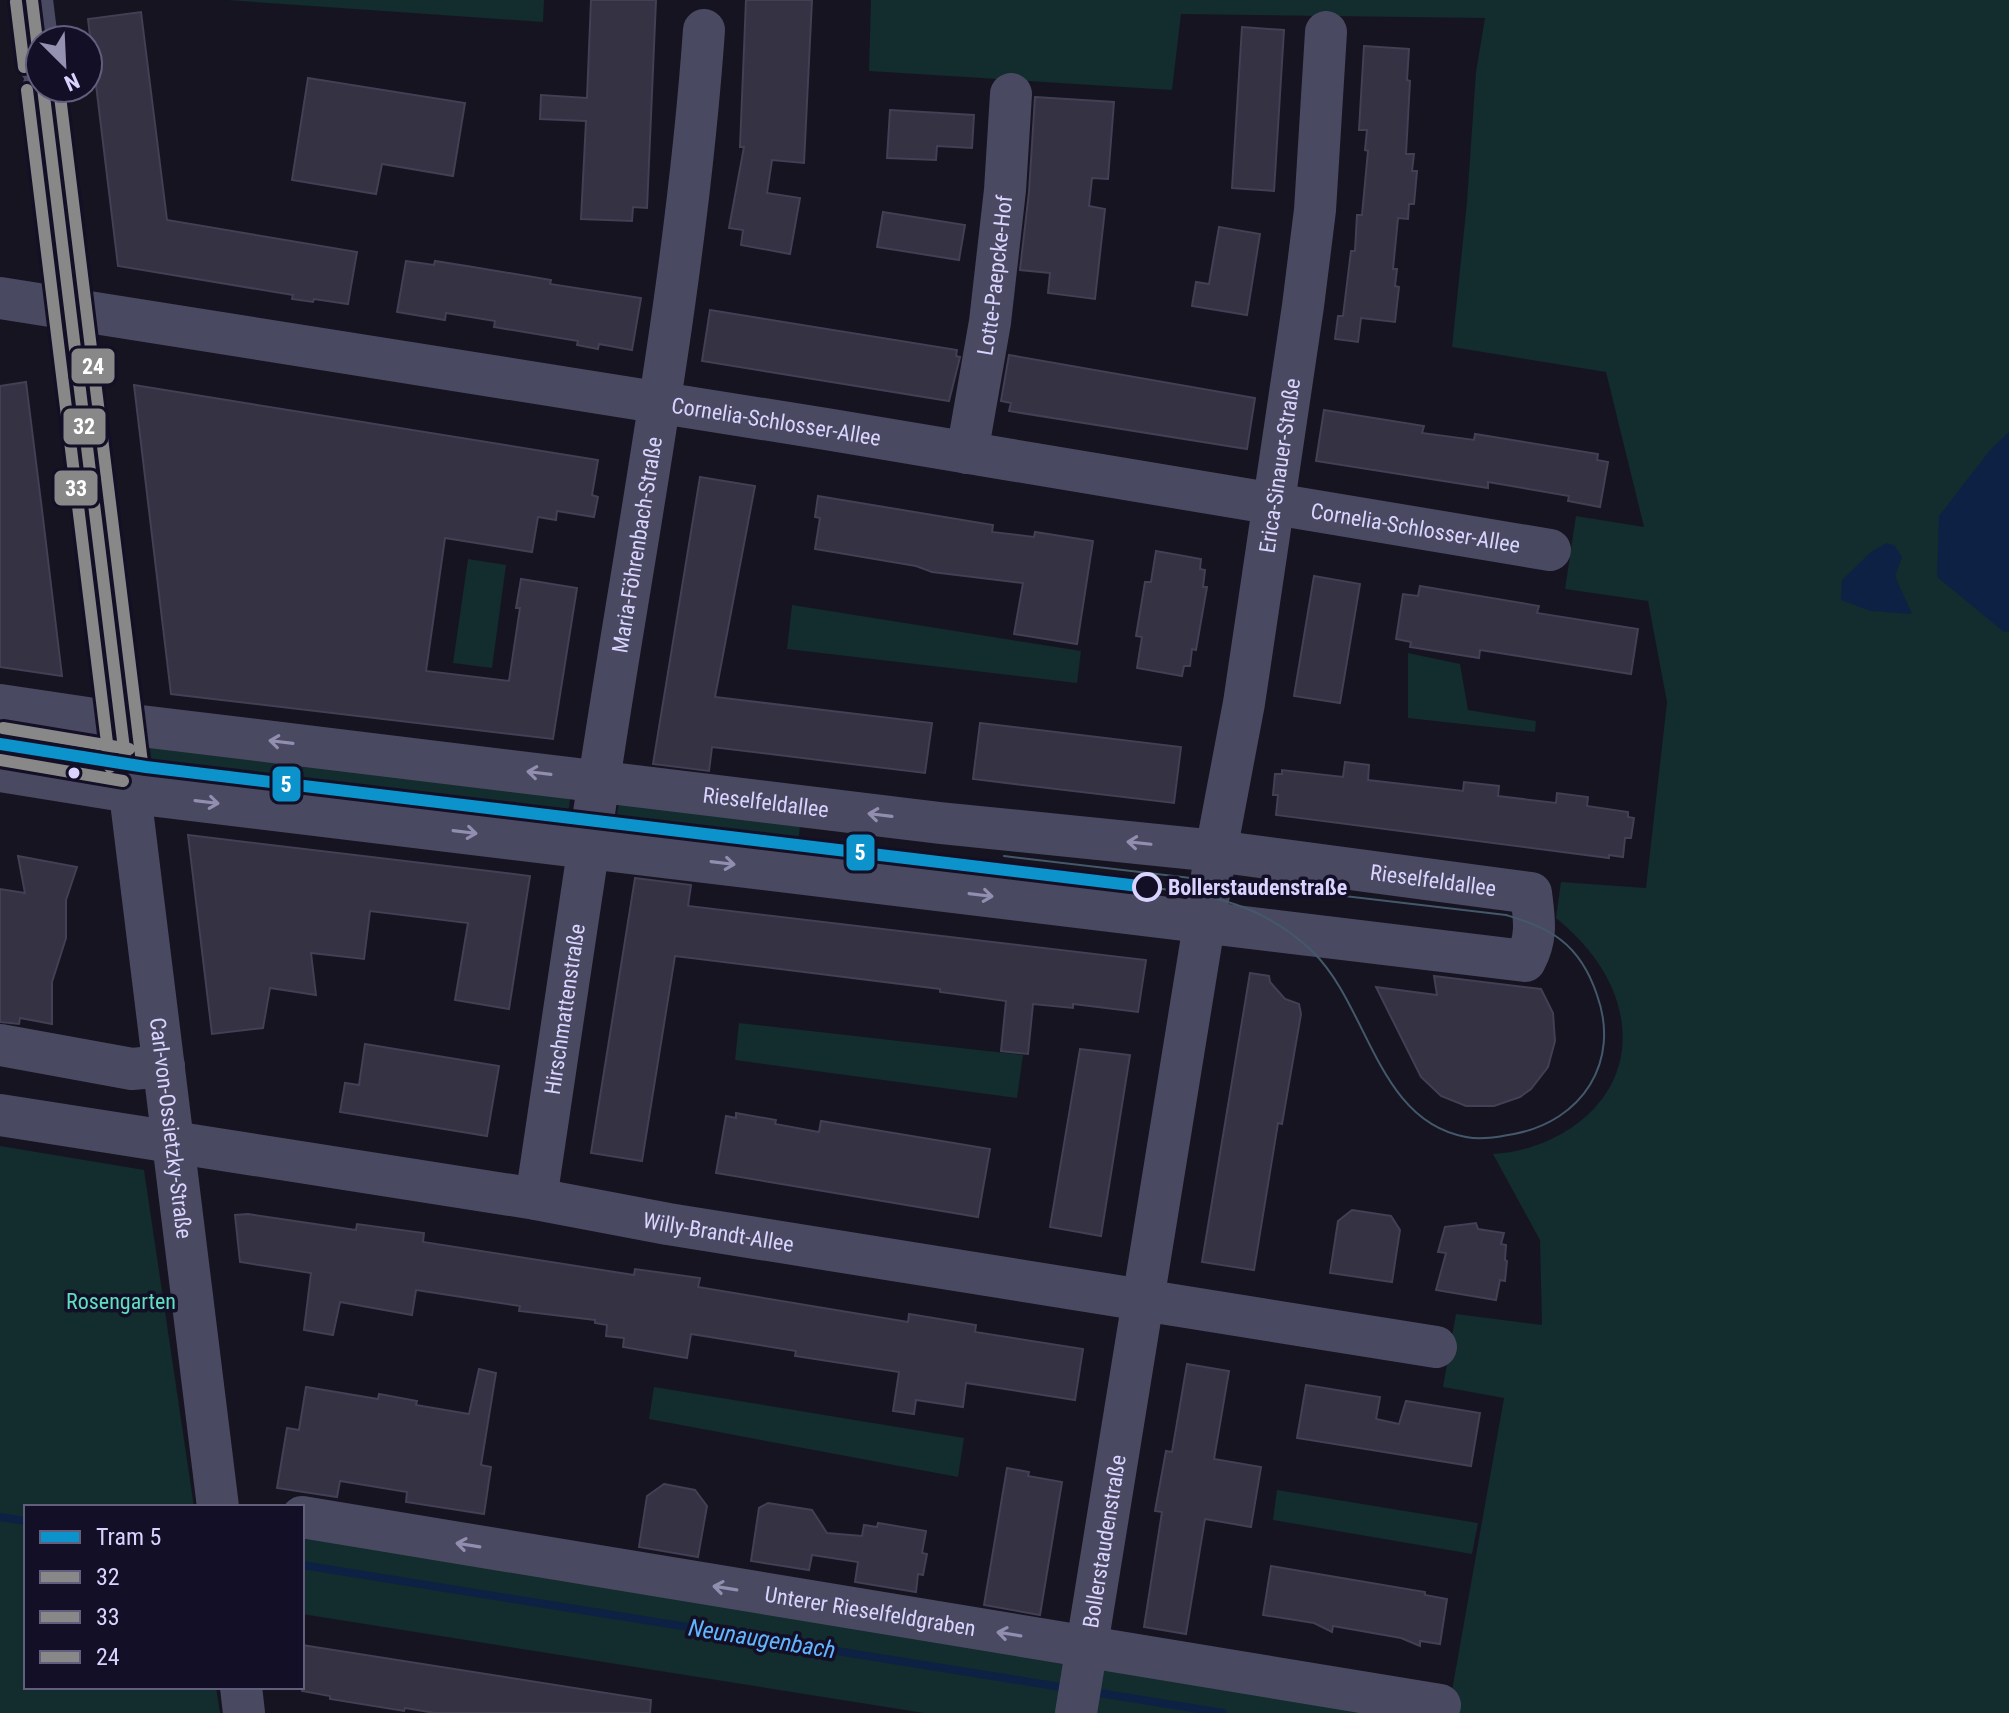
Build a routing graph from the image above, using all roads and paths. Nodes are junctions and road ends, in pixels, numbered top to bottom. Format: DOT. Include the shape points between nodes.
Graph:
graph roads {
  1 [pos="32,0"];
  2 [pos="35,24"];
  3 [pos="704,30"];
  4 [pos="1326,32"];
  5 [pos="1011,94"];
  6 [pos="45,104"];
  7 [pos="0,298"];
  8 [pos="70,309"];
  9 [pos="661,403"];
  10 [pos="967,453"];
  11 [pos="1273,504"];
  12 [pos="1550,550"];
  13 [pos="0,705"];
  14 [pos="0,729"];
  15 [pos="0,744"];
  16 [pos="125,757"];
  17 [pos="0,771"];
  18 [pos="598,780"];
  19 [pos="590,834"];
  20 [pos="1216,851"];
  21 [pos="1208,910"];
  22 [pos="0,1045"];
  23 [pos="164,1066"];
  24 [pos="0,1115"];
  25 [pos="174,1144"];
  26 [pos="536,1199"];
  27 [pos="1144,1301"];
  28 [pos="1436,1347"];
  29 [pos="225,1505"];
  30 [pos="304,1517"];
  31 [pos="1080,1685"];
  32 [pos="1440,1705"];
  1 -- 2 [label="street"];
  3 -- 9 [label="street, Maria-Föhrenbach-Straße" via="695,149"];
  4 -- 11 [label="street, Erica-Sinauer-Straße" via="1315,210"];
  5 -- 10 [label="street, Lotte-Paepcke-Hof" via="992,307"];
  6 -- 8 [label="street, Carl-von-Ossietzky-Straße"];
  7 -- 8 [label="street, Cornelia-Schlosser-Allee"];
  8 -- 9 [label="street, Cornelia-Schlosser-Allee"];
  8 -- 16 [label="street, Carl-von-Ossietzky-Straße"];
  9 -- 10 [label="street, Cornelia-Schlosser-Allee"];
  9 -- 18 [label="street, Maria-Föhrenbach-Straße"];
  10 -- 11 [label="street, Cornelia-Schlosser-Allee"];
  11 -- 12 [label="street, Cornelia-Schlosser-Allee"];
  11 -- 20 [label="street, Erica-Sinauer-Straße"];
  13 -- 16 [label="street, Rieselfeldallee"];
  14 -- 16 [label="street"];
  15 -- 16 [label="street"];
  16 -- 17 [label="street, Rieselfeldallee"];
  18 -- 16 [label="street, Rieselfeldallee, one-way"];
  16 -- 19 [label="street, Rieselfeldallee, one-way"];
  16 -- 23 [label="street, Carl-von-Ossietzky-Straße"];
  18 -- 19 [label="street, Maria-Föhrenbach-Straße"];
  20 -- 18 [label="street, Rieselfeldallee, one-way"];
  19 -- 21 [label="street, Rieselfeldallee, one-way"];
  19 -- 26 [label="street, Hirschmattenstraße"];
  20 -- 21 [label="street, Erica-Sinauer-Straße"];
  20 -- 21 [label="street, Rieselfeldallee" via="1531,893 1534,944 1525,961 1287,930"];
  21 -- 27 [label="street, Bollerstaudenstraße"];
  22 -- 23 [label="street" via="132,1069"];
  23 -- 25 [label="street, Carl-von-Ossietzky-Straße"];
  24 -- 25 [label="street, Willy-Brandt-Allee"];
  25 -- 26 [label="street, Willy-Brandt-Allee"];
  25 -- 29 [label="street, Carl-von-Ossietzky-Straße"];
  26 -- 27 [label="street, Willy-Brandt-Allee"];
  27 -- 28 [label="street, Willy-Brandt-Allee"];
  27 -- 31 [label="street, Bollerstaudenstraße"];
  31 -- 30 [label="street, Unterer Rieselfeldgraben, one-way"];
  31 -- 32 [label="street, Unterer Rieselfeldgraben"];
}
